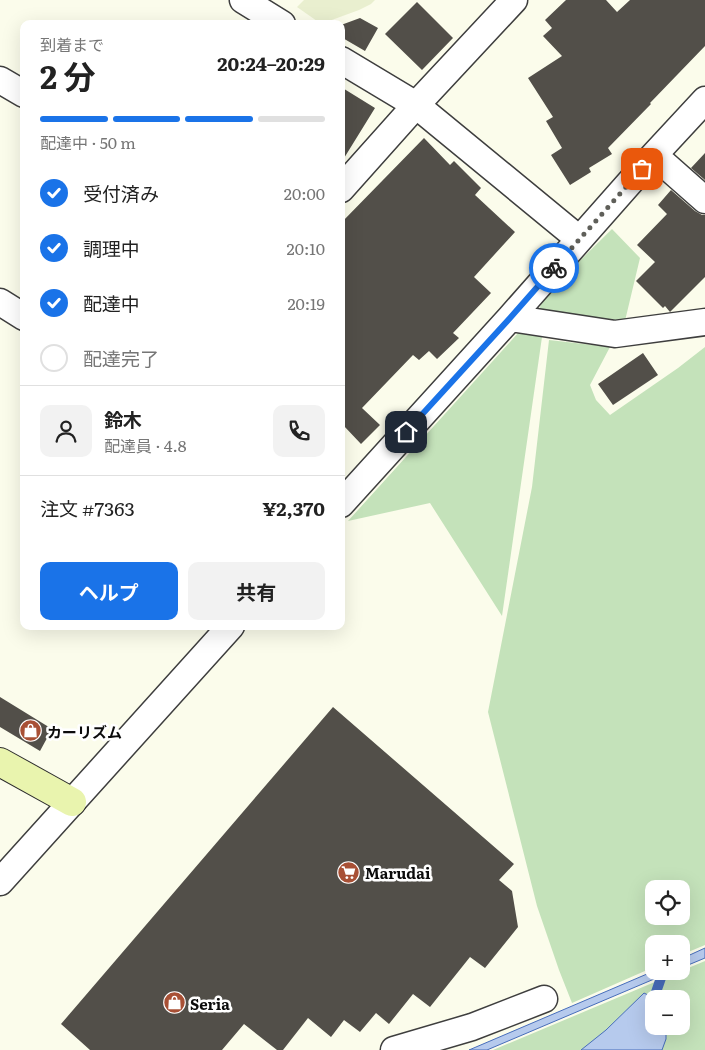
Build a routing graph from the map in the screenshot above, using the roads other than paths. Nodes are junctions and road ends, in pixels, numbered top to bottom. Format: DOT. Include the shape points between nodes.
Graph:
graph roads {
  1 [pos="243,0"];
  2 [pos="514,0"];
  3 [pos="276,20"];
  4 [pos="345,62"];
  5 [pos="0,80"];
  6 [pos="20,92"];
  7 [pos="705,100"];
  8 [pos="416,105"];
  9 [pos="654,155"];
  10 [pos="345,185"];
  11 [pos="705,200"];
  12 [pos="579,239"];
  13 [pos="0,302"];
  14 [pos="20,314"];
  15 [pos="510,318"];
  16 [pos="705,322"];
  17 [pos="345,500"];
  18 [pos="227,630"];
  19 [pos="0,762"];
  20 [pos="72,802"];
  21 [pos="0,882"];
  22 [pos="544,999"];
  23 [pos="394,1050"];
  1 -- 3 [label="street"];
  2 -- 8 [label="street"];
  4 -- 8 [label="street"];
  5 -- 6 [label="street"];
  7 -- 9 [label="street"];
  8 -- 10 [label="street"];
  8 -- 12 [label="street"];
  9 -- 11 [label="street"];
  9 -- 12 [label="street"];
  12 -- 15 [label="street"];
  13 -- 14 [label="street"];
  15 -- 16 [label="street" via="615,334"];
  15 -- 17 [label="street"];
  18 -- 20 [label="street"];
  19 -- 20 [label="street"];
  20 -- 21 [label="street"];
  22 -- 23 [label="street" via="472,1027"];
}
